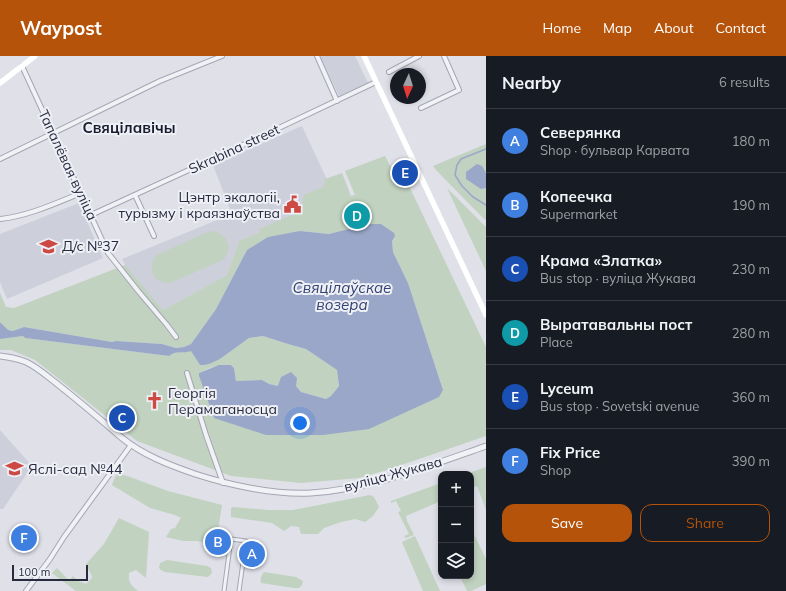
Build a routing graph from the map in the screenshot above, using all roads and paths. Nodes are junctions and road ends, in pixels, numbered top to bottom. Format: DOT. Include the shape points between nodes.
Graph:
graph roads {
  1 [pos="35,56"];
  2 [pos="222,56"];
  3 [pos="317,56"];
  4 [pos="364,56"];
  5 [pos="419,56"];
  6 [pos="444,56"];
  7 [pos="22,66"];
  8 [pos="389,72"];
  9 [pos="376,82"];
  10 [pos="0,83"];
  11 [pos="337,100"];
  12 [pos="421,108"];
  13 [pos="53,133"];
  14 [pos="0,159"];
  15 [pos="81,193"];
  16 [pos="135,195"];
  17 [pos="91,215"];
  18 [pos="0,219"];
  19 [pos="154,236"];
  20 [pos="486,315"];
  21 [pos="176,337"];
  22 [pos="0,356"];
  23 [pos="187,373"];
  24 [pos="130,445"];
  25 [pos="486,446"];
  26 [pos="223,483"];
  27 [pos="26,591"];
  28 [pos="224,591"];
  29 [pos="239,591"];
  1 -- 7 [label="main road"];
  2 -- 13 [label="street" via="160,81"];
  3 -- 11 [label="street"];
  4 -- 9 [label="main road"];
  5 -- 8 [label="street"];
  6 -- 12 [label="street" via="459,90"];
  7 -- 10 [label="main road"];
  7 -- 13 [label="street, Тапалёвая вуліца"];
  9 -- 11 [label="street, Skrabina street"];
  9 -- 20 [label="main road"];
  11 -- 16 [label="street, Skrabina street"];
  13 -- 14 [label="street"];
  13 -- 15 [label="street, Тапалёвая вуліца"];
  15 -- 17 [label="street, Тапалёвая вуліца"];
  15 -- 18 [label="street" via="34,212"];
  16 -- 17 [label="street, Skrabina street"];
  16 -- 19 [label="street"];
  17 -- 21 [label="street, Тапалёвая вуліца" via="108,252"];
  22 -- 24 [label="street, вуліца Жукава" via="26,362 38,369"];
  23 -- 26 [label="street"];
  24 -- 26 [label="street, вуліца Жукава" via="173,466"];
  24 -- 27 [label="street"];
  25 -- 26 [label="street, вуліца Жукава" via="406,474 343,489 286,493"];
  28 -- 29 [label="street" via="231,539 246,541"];
}
